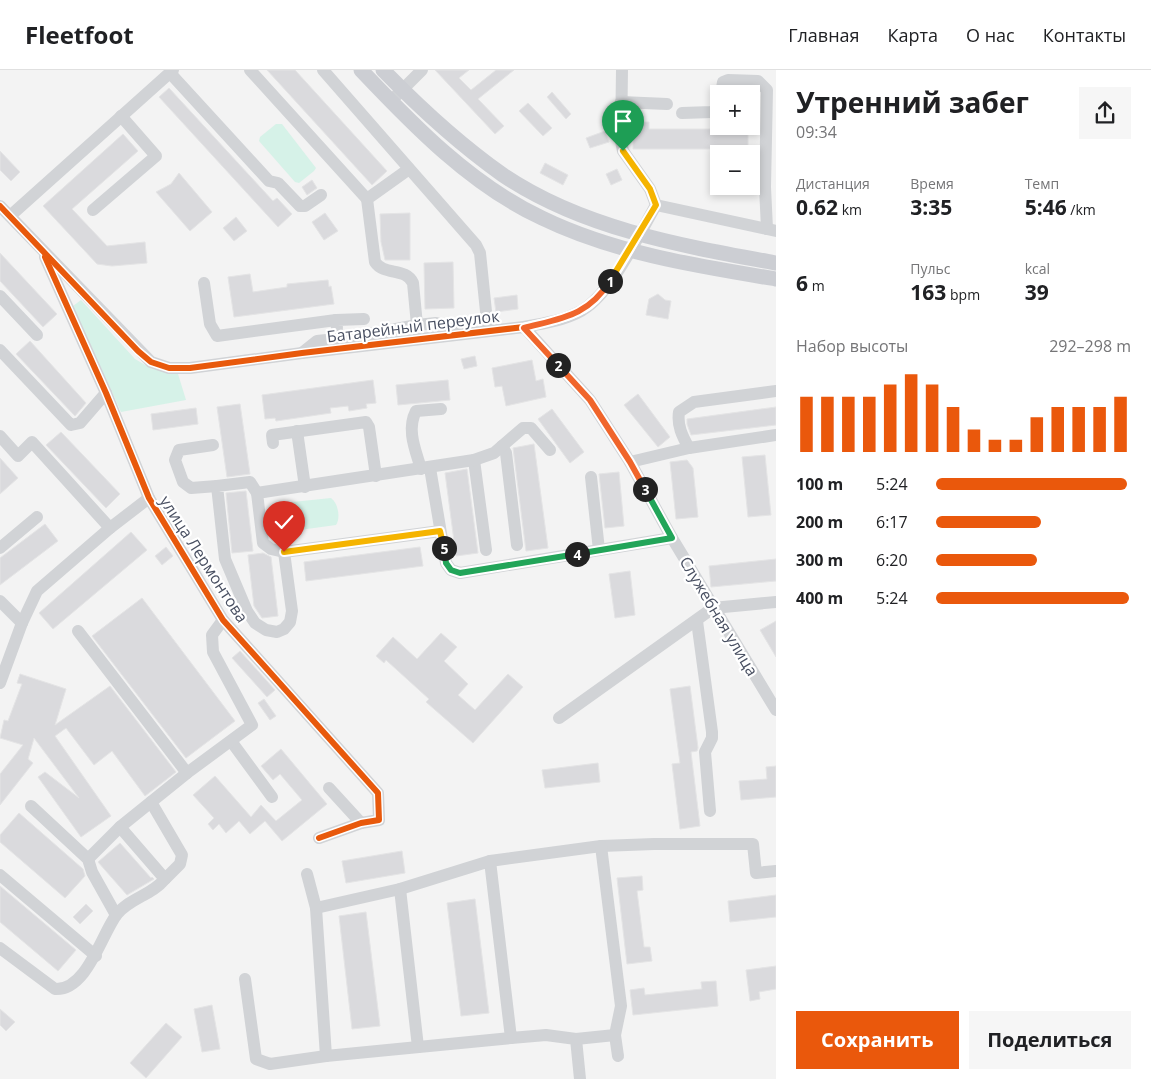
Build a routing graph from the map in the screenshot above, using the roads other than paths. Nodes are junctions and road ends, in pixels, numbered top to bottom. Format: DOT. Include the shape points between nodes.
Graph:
graph roads {
  1 [pos="250,70"];
  2 [pos="323,70"];
  3 [pos="360,70"];
  4 [pos="383,70"];
  5 [pos="422,70"];
  6 [pos="622,70"];
  7 [pos="171,71"];
  8 [pos="722,85"];
  9 [pos="402,90"];
  10 [pos="391,102"];
  11 [pos="621,102"];
  12 [pos="666,104"];
  13 [pos="710,112"];
  14 [pos="682,113"];
  15 [pos="121,116"];
  16 [pos="771,157"];
  17 [pos="410,169"];
  18 [pos="321,195"];
  19 [pos="367,198"];
  20 [pos="656,205"];
  21 [pos="0,206"];
  22 [pos="93,210"];
  23 [pos="10,216"];
  24 [pos="771,230"];
  25 [pos="639,234"];
  26 [pos="41,248"];
  27 [pos="630,249"];
  28 [pos="776,263"];
  29 [pos="776,279"];
  30 [pos="204,283"];
  31 [pos="0,296"];
  32 [pos="364,319"];
  33 [pos="336,320"];
  34 [pos="417,325"];
  35 [pos="524,328"];
  36 [pos="488,331"];
  37 [pos="458,334"];
  38 [pos="37,335"];
  39 [pos="338,338"];
  40 [pos="0,350"];
  41 [pos="302,353"];
  42 [pos="151,362"];
  43 [pos="776,392"];
  44 [pos="106,393"];
  45 [pos="441,409"];
  46 [pos="297,431"];
  47 [pos="776,435"];
  48 [pos="0,436"];
  49 [pos="273,443"];
  50 [pos="213,445"];
  51 [pos="502,446"];
  52 [pos="688,448"];
  53 [pos="550,450"];
  54 [pos="474,460"];
  55 [pos="630,462"];
  56 [pos="426,469"];
  57 [pos="376,476"];
  58 [pos="591,477"];
  59 [pos="217,486"];
  60 [pos="305,487"];
  61 [pos="257,493"];
  62 [pos="149,498"];
  63 [pos="36,517"];
  64 [pos="110,528"];
  65 [pos="440,531"];
  66 [pos="672,538"];
  67 [pos="517,546"];
  68 [pos="0,548"];
  69 [pos="486,550"];
  70 [pos="599,550"];
  71 [pos="284,552"];
  72 [pos="0,601"];
  73 [pos="776,602"];
  74 [pos="713,608"];
  75 [pos="223,620"];
  76 [pos="697,621"];
  77 [pos="22,623"];
  78 [pos="78,631"];
  79 [pos="0,683"];
  80 [pos="776,710"];
  81 [pos="559,718"];
  82 [pos="231,741"];
  83 [pos="187,774"];
  84 [pos="329,788"];
  85 [pos="272,797"];
  86 [pos="151,802"];
  87 [pos="32,806"];
  88 [pos="710,811"];
  89 [pos="361,823"];
  90 [pos="120,827"];
  91 [pos="319,838"];
  92 [pos="601,846"];
  93 [pos="88,858"];
  94 [pos="490,861"];
  95 [pos="776,871"];
  96 [pos="307,874"];
  97 [pos="0,875"];
  98 [pos="164,880"];
  99 [pos="400,889"];
  100 [pos="316,908"];
  101 [pos="116,915"];
  102 [pos="0,948"];
  103 [pos="96,956"];
  104 [pos="244,979"];
  105 [pos="615,1035"];
  106 [pos="511,1038"];
  107 [pos="576,1039"];
  108 [pos="418,1047"];
  109 [pos="326,1056"];
  110 [pos="618,1056"];
  111 [pos="580,1079"];
  1 -- 19 [label="street"];
  2 -- 17 [label="street"];
  3 -- 10 [label="main road"];
  4 -- 9 [label="main road"];
  5 -- 9 [label="street"];
  6 -- 11 [label="street"];
  7 -- 15 [label="street"];
  7 -- 18 [label="street" via="269,181 278,183 300,206"];
  8 -- 16 [label="street" via="728,80 758,80 767,90"];
  9 -- 10 [label="street"];
  9 -- 25 [label="main road" via="504,176 573,211"];
  10 -- 27 [label="main road" via="458,163 495,191 549,222 584,237"];
  11 -- 12 [label="street"];
  11 -- 20 [label="street" via="623,151 650,189"];
  13 -- 14 [label="street"];
  15 -- 22 [label="street" via="156,156"];
  15 -- 23 [label="street"];
  16 -- 24 [label="street"];
  17 -- 19 [label="street"];
  17 -- 36 [label="street" via="480,253"];
  19 -- 34 [label="street" via="375,262 381,269 411,278"];
  20 -- 24 [label="street"];
  20 -- 25 [label="street, Батарейный переулок"];
  21 -- 23 [label="street, улица Лермонтова"];
  23 -- 26 [label="street, улица Лермонтова"];
  25 -- 27 [label="street, Батарейный переулок"];
  25 -- 28 [label="main road"];
  26 -- 42 [label="street, улица Лермонтова"];
  26 -- 44 [label="street, улица Лермонтова"];
  27 -- 29 [label="main road" via="702,267"];
  27 -- 35 [label="street, Батарейный переулок" via="603,292 586,308"];
  30 -- 33 [label="street" via="210,324 217,336"];
  31 -- 38 [label="street"];
  32 -- 33 [label="street"];
  33 -- 39 [label="street"];
  34 -- 37 [label="street" via="436,323"];
  34 -- 39 [label="street"];
  35 -- 36 [label="street, Батарейный переулок"];
  35 -- 55 [label="street, Служебная улица" via="590,400"];
  36 -- 37 [label="street, Батарейный переулок"];
  37 -- 41 [label="street, Батарейный переулок"];
  39 -- 41 [label="street" via="317,341"];
  40 -- 44 [label="street" via="71,425 80,424"];
  41 -- 42 [label="street, Батарейный переулок" via="190,368 169,368"];
  43 -- 52 [label="street" via="694,402 686,406 679,412 678,419"];
  44 -- 62 [label="street, улица Лермонтова"];
  45 -- 56 [label="street" via="416,412 412,418 411,434"];
  46 -- 49 [label="street" via="272,435"];
  46 -- 57 [label="street" via="366,422"];
  46 -- 60 [label="street"];
  47 -- 52 [label="street"];
  48 -- 64 [label="street" via="18,456 32,442"];
  50 -- 59 [label="street" via="180,450 175,460 183,482 191,488"];
  51 -- 53 [label="street" via="523,428 531,428"];
  51 -- 54 [label="street" via="494,453"];
  51 -- 67 [label="street" via="506,453"];
  52 -- 55 [label="street"];
  54 -- 56 [label="street"];
  54 -- 69 [label="street"];
  55 -- 66 [label="street, Служебная улица"];
  56 -- 57 [label="street"];
  56 -- 65 [label="street"];
  57 -- 60 [label="street"];
  58 -- 70 [label="street"];
  59 -- 61 [label="street" via="250,482"];
  59 -- 71 [label="street" via="225,559 247,612 255,623 277,632 290,622 292,612"];
  60 -- 61 [label="street"];
  61 -- 71 [label="street" via="264,543"];
  62 -- 64 [label="street"];
  62 -- 75 [label="street, улица Лермонтова"];
  63 -- 68 [label="street"];
  64 -- 77 [label="street" via="37,591"];
  65 -- 70 [label="street" via="446,563 451,570 460,573"];
  65 -- 71 [label="street"];
  66 -- 70 [label="street"];
  66 -- 74 [label="street, Служебная улица"];
  72 -- 77 [label="street"];
  73 -- 74 [label="street"];
  74 -- 76 [label="street"];
  74 -- 80 [label="street, Служебная улица"];
  75 -- 82 [label="street" via="212,635 213,652 252,722"];
  75 -- 89 [label="street, улица Лермонтова" via="378,793 378,820"];
  76 -- 81 [label="street"];
  76 -- 88 [label="street" via="712,732 705,752"];
  77 -- 79 [label="street"];
  78 -- 83 [label="street"];
  82 -- 83 [label="street"];
  82 -- 85 [label="street"];
  83 -- 86 [label="street"];
  84 -- 89 [label="street"];
  86 -- 90 [label="street"];
  86 -- 98 [label="street" via="182,855 180,864"];
  87 -- 93 [label="street"];
  89 -- 91 [label="street, улица Лермонтова"];
  90 -- 93 [label="street"];
  90 -- 98 [label="street"];
  92 -- 94 [label="street"];
  92 -- 95 [label="street" via="754,844 756,872"];
  92 -- 105 [label="street" via="621,1006"];
  93 -- 101 [label="street" via="92,872"];
  94 -- 99 [label="street"];
  94 -- 106 [label="street"];
  96 -- 100 [label="street"];
  97 -- 103 [label="street"];
  98 -- 101 [label="street"];
  99 -- 100 [label="street"];
  99 -- 108 [label="street"];
  100 -- 109 [label="street"];
  101 -- 103 [label="street"];
  102 -- 103 [label="street" via="56,989 68,987"];
  104 -- 109 [label="street" via="256,1059 270,1064"];
  105 -- 107 [label="street"];
  105 -- 110 [label="street"];
  106 -- 107 [label="street" via="546,1035"];
  106 -- 108 [label="street"];
  107 -- 111 [label="street"];
  108 -- 109 [label="street"];
}
